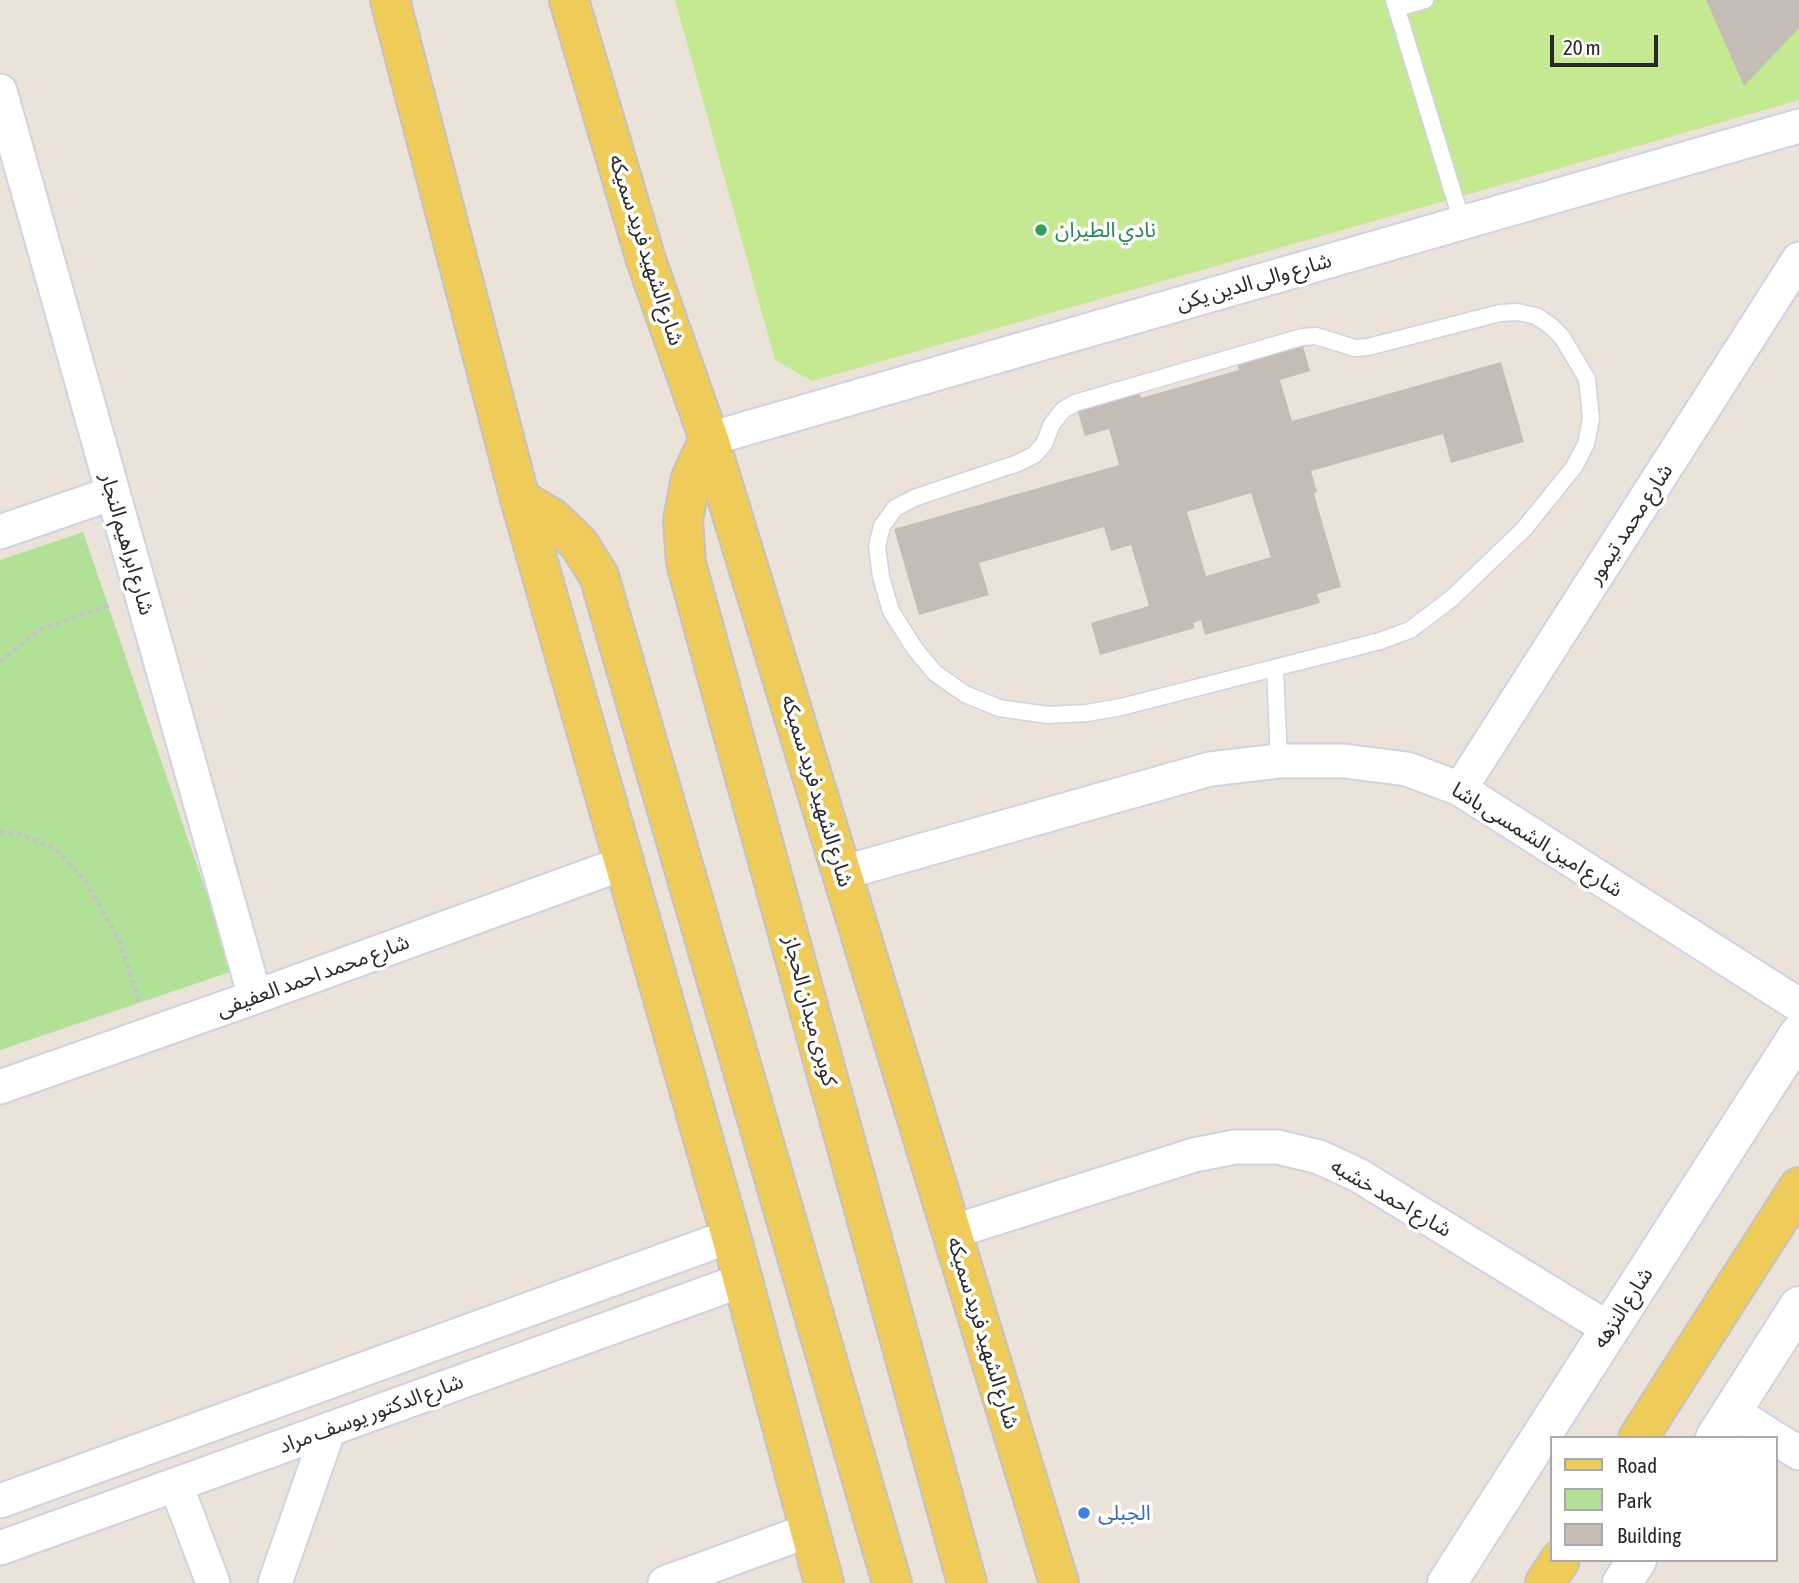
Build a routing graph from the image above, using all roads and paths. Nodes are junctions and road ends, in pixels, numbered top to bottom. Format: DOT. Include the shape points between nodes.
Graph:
graph roads {
  1 [pos="390,0"];
  2 [pos="569,0"];
  3 [pos="1425,0"];
  4 [pos="1395,4"];
  5 [pos="0,91"];
  6 [pos="1799,126"];
  7 [pos="7,146"];
  8 [pos="1462,222"];
  9 [pos="1799,259"];
  10 [pos="709,439"];
  11 [pos="113,493"];
  12 [pos="520,499"];
  13 [pos="0,532"];
  14 [pos="141,594"];
  15 [pos="0,662"];
  16 [pos="1275,668"];
  17 [pos="1279,761"];
  18 [pos="1460,789"];
  19 [pos="0,832"];
  20 [pos="624,863"];
  21 [pos="842,873"];
  22 [pos="255,998"];
  23 [pos="1799,1005"];
  24 [pos="1799,1034"];
  25 [pos="149,1035"];
  26 [pos="0,1087"];
  27 [pos="1799,1187"];
  28 [pos="952,1232"];
  29 [pos="731,1236"];
  30 [pos="743,1280"];
  31 [pos="1799,1306"];
  32 [pos="1609,1329"];
  33 [pos="1723,1425"];
  34 [pos="329,1430"];
  35 [pos="1639,1436"];
  36 [pos="1767,1436"];
  37 [pos="1778,1440"];
  38 [pos="1799,1453"];
  39 [pos="176,1485"];
  40 [pos="0,1501"];
  41 [pos="810,1530"];
  42 [pos="0,1548"];
  43 [pos="1559,1562"];
  44 [pos="1636,1562"];
  45 [pos="213,1583"];
  46 [pos="275,1583"];
  47 [pos="665,1583"];
  48 [pos="824,1583"];
  49 [pos="892,1583"];
  50 [pos="967,1583"];
  51 [pos="1059,1583"];
  52 [pos="1447,1583"];
  53 [pos="1545,1583"];
  54 [pos="1622,1583"];
  1 -- 12 [label="main road"];
  2 -- 10 [label="main road, شارع الشهيد فريد سميكه" via="646,260"];
  3 -- 4 [label="lane"];
  4 -- 8 [label="lane"];
  5 -- 7 [label="street, شارع ابراهيم النجار"];
  6 -- 8 [label="street, شارع والى الدين يكن"];
  7 -- 11 [label="street, شارع ابراهيم النجار"];
  8 -- 10 [label="street, شارع والى الدين يكن"];
  9 -- 18 [label="street, شارع محمد تيمور"];
  10 -- 21 [label="main road, شارع الشهيد فريد سميكه"];
  10 -- 50 [label="main road, كوبرى ميدان الحجاز" via="691,478 685,509 686,563"];
  11 -- 13 [label="street"];
  11 -- 14 [label="street, شارع ابراهيم النجار"];
  12 -- 20 [label="main road"];
  12 -- 49 [label="main road" via="552,518 579,544 600,576"];
  14 -- 15 [label="path" via="39,630"];
  14 -- 22 [label="street, شارع ابراهيم النجار"];
  16 -- 16 [label="lane" via="1087,713 1048,715 999,708 965,694 935,673 915,649 891,611 881,577 877,546 882,526 895,508 914,498 1034,455 1063,410 1075,403 1302,337 1368,347 1518,312 1551,326 1587,379 1591,419 1586,444 1568,475 1524,528 1431,616 1410,630"];
  16 -- 17 [label="lane"];
  17 -- 18 [label="street, شارع امين الشمسى باشا" via="1344,761 1407,769"];
  17 -- 21 [label="street, شارع امين الشمسى باشا" via="1210,769"];
  18 -- 23 [label="street, شارع امين الشمسى باشا"];
  19 -- 25 [label="path" via="19,834 56,849 86,882 119,940"];
  20 -- 22 [label="street, شارع محمد احمد العفيفى"];
  20 -- 29 [label="main road"];
  21 -- 28 [label="main road, شارع الشهيد فريد سميكه"];
  22 -- 25 [label="street, شارع محمد احمد العفيفى"];
  24 -- 32 [label="main road, شارع النزهه"];
  25 -- 26 [label="street, شارع محمد احمد العفيفى"];
  27 -- 35 [label="main road"];
  28 -- 32 [label="street, شارع احمد خشبه" via="1194,1155 1235,1147 1278,1147 1319,1157 1358,1175"];
  28 -- 51 [label="main road, شارع الشهيد فريد سميكه"];
  29 -- 30 [label="main road"];
  29 -- 40 [label="street"];
  30 -- 34 [label="street, شارع الدكتور يوسف مراد"];
  30 -- 41 [label="main road"];
  31 -- 33 [label="main road"];
  32 -- 52 [label="main road, شارع النزهه"];
  33 -- 36 [label="street"];
  34 -- 39 [label="street, شارع الدكتور يوسف مراد"];
  34 -- 46 [label="street"];
  37 -- 38 [label="street"];
  39 -- 42 [label="street, شارع الدكتور يوسف مراد"];
  39 -- 45 [label="street"];
  41 -- 47 [label="street"];
  41 -- 48 [label="main road"];
  43 -- 53 [label="main road"];
  44 -- 54 [label="main road"];
}
